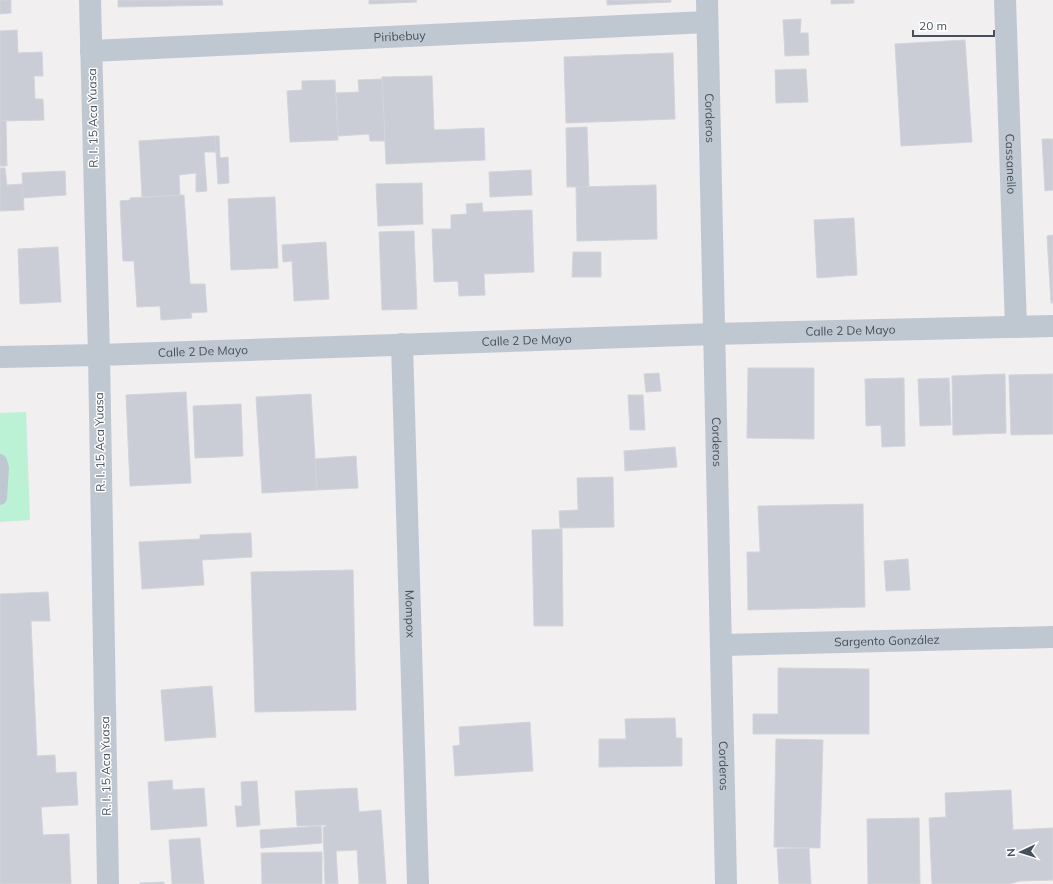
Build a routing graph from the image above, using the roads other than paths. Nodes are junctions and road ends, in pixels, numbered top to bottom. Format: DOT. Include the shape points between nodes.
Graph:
graph roads {
  1 [pos="90,0"];
  2 [pos="707,0"];
  3 [pos="1005,0"];
  4 [pos="707,22"];
  5 [pos="91,51"];
  6 [pos="1053,326"];
  7 [pos="1016,327"];
  8 [pos="714,334"];
  9 [pos="402,344"];
  10 [pos="99,355"];
  11 [pos="0,358"];
  12 [pos="0,461"];
  13 [pos="0,497"];
  14 [pos="1053,637"];
  15 [pos="722,645"];
  16 [pos="108,884"];
  17 [pos="418,884"];
  18 [pos="726,884"];
  1 -- 5 [label="street, R. I. 15 Aca Yuasa"];
  2 -- 4 [label="street, Corderos"];
  3 -- 7 [label="street, Cassanello"];
  4 -- 5 [label="street, Piribebuy"];
  4 -- 8 [label="street, Corderos"];
  5 -- 10 [label="street, R. I. 15 Aca Yuasa"];
  6 -- 7 [label="street, Calle 2 De Mayo"];
  7 -- 8 [label="street, Calle 2 De Mayo"];
  8 -- 9 [label="street, Calle 2 De Mayo"];
  8 -- 15 [label="street, Corderos"];
  9 -- 10 [label="street, Calle 2 De Mayo"];
  9 -- 17 [label="street, Mompox"];
  10 -- 11 [label="street, Calle 2 De Mayo"];
  10 -- 16 [label="street, R. I. 15 Aca Yuasa"];
  12 -- 13 [label="lane"];
  14 -- 15 [label="street, Sargento González"];
  15 -- 18 [label="street, Corderos"];
}
